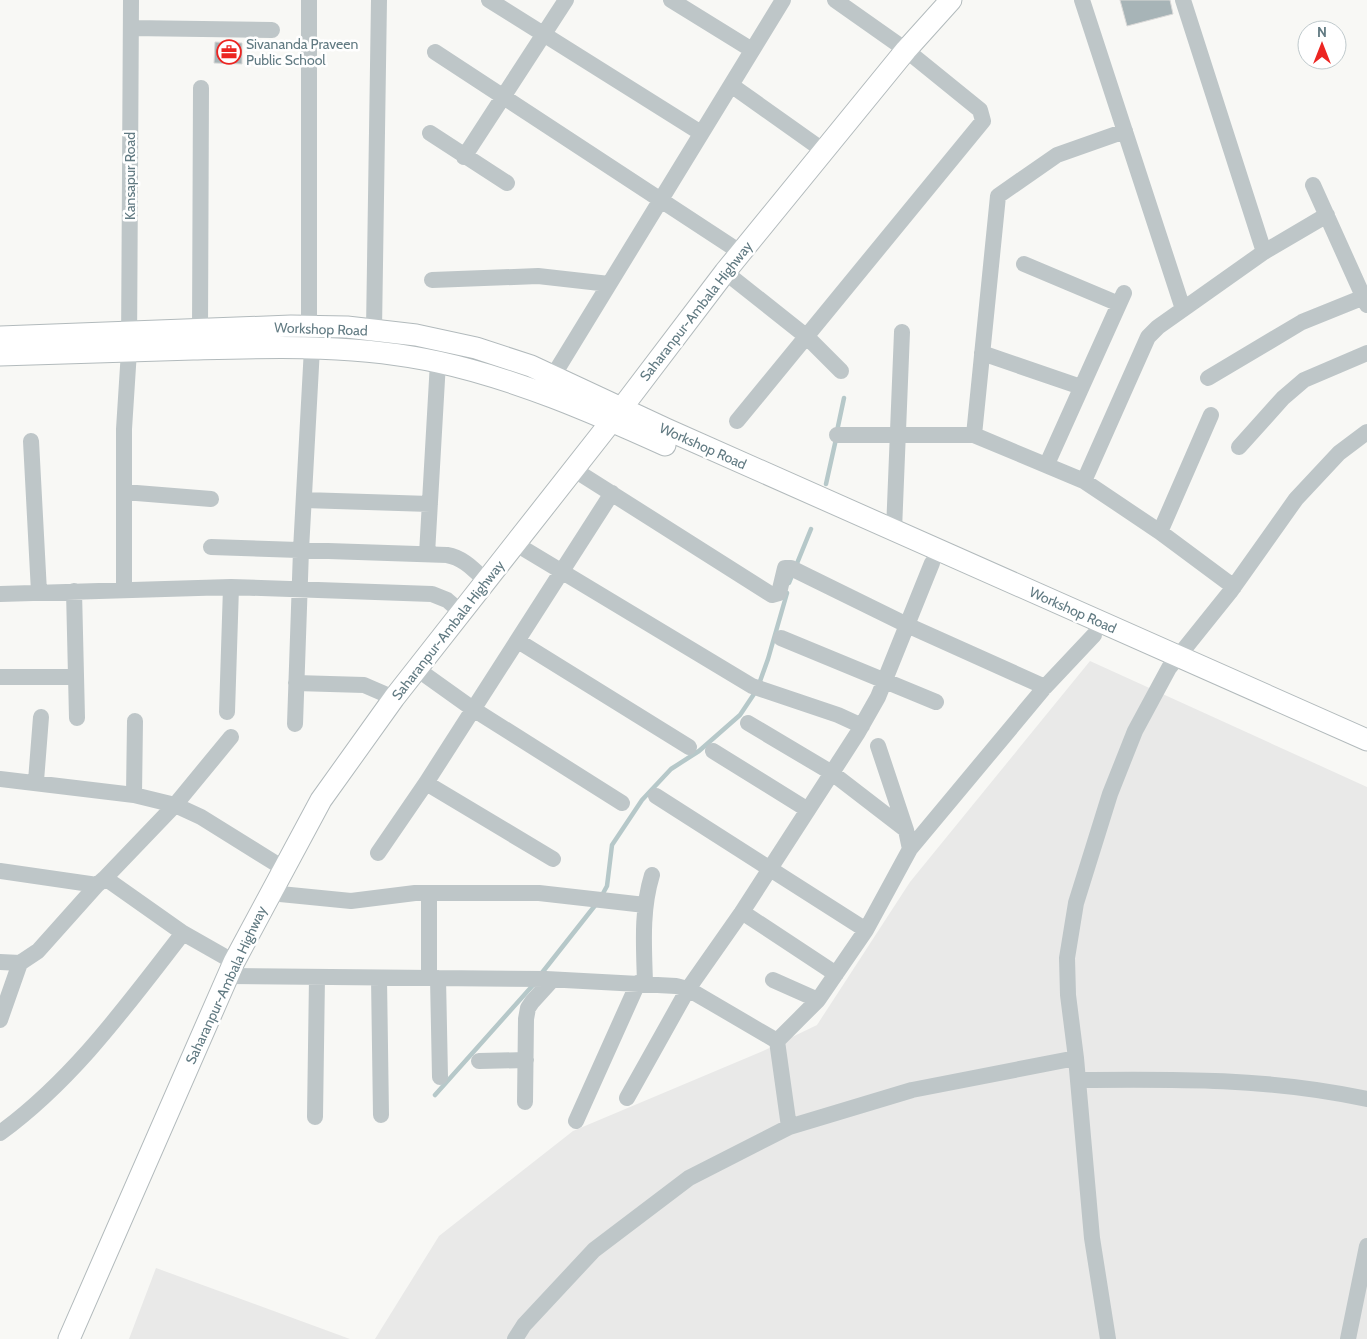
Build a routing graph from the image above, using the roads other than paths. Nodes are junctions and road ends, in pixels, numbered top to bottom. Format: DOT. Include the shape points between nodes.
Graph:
graph roads {
  1 [pos="131,0"];
  2 [pos="309,0"];
  3 [pos="379,0"];
  4 [pos="489,0"];
  5 [pos="566,0"];
  6 [pos="671,0"];
  7 [pos="783,0"];
  8 [pos="835,0"];
  9 [pos="951,0"];
  10 [pos="1082,0"];
  11 [pos="1183,0"];
  12 [pos="131,28"];
  13 [pos="272,30"];
  14 [pos="543,34"];
  15 [pos="752,50"];
  16 [pos="906,50"];
  17 [pos="435,52"];
  18 [pos="730,85"];
  19 [pos="202,88"];
  20 [pos="502,97"];
  21 [pos="1125,131"];
  22 [pos="701,133"];
  23 [pos="430,134"];
  24 [pos="824,151"];
  25 [pos="464,157"];
  26 [pos="507,183"];
  27 [pos="1314,185"];
  28 [pos="661,199"];
  29 [pos="1327,215"];
  30 [pos="740,252"];
  31 [pos="1264,252"];
  32 [pos="1024,264"];
  33 [pos="725,272"];
  34 [pos="432,280"];
  35 [pos="609,284"];
  36 [pos="1365,301"];
  37 [pos="1183,309"];
  38 [pos="309,326"];
  39 [pos="200,330"];
  40 [pos="374,330"];
  41 [pos="902,332"];
  42 [pos="0,337"];
  43 [pos="807,337"];
  44 [pos="129,342"];
  45 [pos="312,348"];
  46 [pos="982,353"];
  47 [pos="1367,353"];
  48 [pos="0,354"];
  49 [pos="438,362"];
  50 [pos="841,370"];
  51 [pos="553,376"];
  52 [pos="1208,378"];
  53 [pos="1082,387"];
  54 [pos="615,415"];
  55 [pos="1211,415"];
  56 [pos="737,421"];
  57 [pos="1367,432"];
  58 [pos="837,434"];
  59 [pos="898,434"];
  60 [pos="974,434"];
  61 [pos="31,441"];
  62 [pos="1239,447"];
  63 [pos="1047,464"];
  64 [pos="573,469"];
  65 [pos="1084,481"];
  66 [pos="124,492"];
  67 [pos="612,493"];
  68 [pos="211,498"];
  69 [pos="304,500"];
  70 [pos="430,504"];
  71 [pos="894,530"];
  72 [pos="1160,532"];
  73 [pos="516,544"];
  74 [pos="210,547"];
  75 [pos="301,550"];
  76 [pos="427,554"];
  77 [pos="932,564"];
  78 [pos="562,572"];
  79 [pos="486,581"];
  80 [pos="231,587"];
  81 [pos="1234,587"];
  82 [pos="301,589"];
  83 [pos="124,590"];
  84 [pos="39,592"];
  85 [pos="74,592"];
  86 [pos="0,594"];
  87 [pos="461,612"];
  88 [pos="907,625"];
  89 [pos="1094,635"];
  90 [pos="782,638"];
  91 [pos="518,641"];
  92 [pos="1173,662"];
  93 [pos="417,669"];
  94 [pos="0,677"];
  95 [pos="76,677"];
  96 [pos="884,681"];
  97 [pos="296,684"];
  98 [pos="1045,687"];
  99 [pos="394,698"];
  100 [pos="936,702"];
  101 [pos="473,708"];
  102 [pos="227,712"];
  103 [pos="41,717"];
  104 [pos="77,718"];
  105 [pos="136,722"];
  106 [pos="748,723"];
  107 [pos="294,724"];
  108 [pos="862,726"];
  109 [pos="231,736"];
  110 [pos="1367,740"];
  111 [pos="878,746"];
  112 [pos="689,748"];
  113 [pos="713,751"];
  114 [pos="1367,755"];
  115 [pos="832,773"];
  116 [pos="0,779"];
  117 [pos="36,781"];
  118 [pos="426,783"];
  119 [pos="134,795"];
  120 [pos="656,796"];
  121 [pos="622,803"];
  122 [pos="175,805"];
  123 [pos="808,810"];
  124 [pos="906,830"];
  125 [pos="910,849"];
  126 [pos="378,853"];
  127 [pos="553,859"];
  128 [pos="283,868"];
  129 [pos="772,868"];
  130 [pos="0,871"];
  131 [pos="652,876"];
  132 [pos="101,881"];
  133 [pos="270,892"];
  134 [pos="430,892"];
  135 [pos="645,905"];
  136 [pos="742,912"];
  137 [pos="866,930"];
  138 [pos="184,933"];
  139 [pos="0,962"];
  140 [pos="20,963"];
  141 [pos="231,969"];
  142 [pos="836,974"];
  143 [pos="317,977"];
  144 [pos="379,978"];
  145 [pos="434,978"];
  146 [pos="549,980"];
  147 [pos="774,980"];
  148 [pos="641,983"];
  149 [pos="688,989"];
  150 [pos="818,1000"];
  151 [pos="0,1020"];
  152 [pos="778,1042"];
  153 [pos="1076,1058"];
  154 [pos="526,1060"];
  155 [pos="479,1061"];
  156 [pos="440,1077"];
  157 [pos="1078,1080"];
  158 [pos="627,1098"];
  159 [pos="1367,1099"];
  160 [pos="525,1102"];
  161 [pos="381,1115"];
  162 [pos="315,1117"];
  163 [pos="576,1121"];
  164 [pos="789,1127"];
  165 [pos="1,1132"];
  166 [pos="1367,1246"];
  167 [pos="69,1339"];
  168 [pos="514,1339"];
  169 [pos="1108,1339"];
  170 [pos="1348,1339"];
  1 -- 12 [label="street, Kansapur Road"];
  2 -- 38 [label="street"];
  3 -- 40 [label="street"];
  4 -- 14 [label="street"];
  5 -- 14 [label="street"];
  6 -- 15 [label="street"];
  7 -- 15 [label="street"];
  8 -- 16 [label="street"];
  9 -- 16 [label="main road, Saharanpur-Ambala Highway"];
  10 -- 21 [label="street"];
  11 -- 31 [label="street"];
  12 -- 13 [label="street"];
  12 -- 44 [label="street, Kansapur Road"];
  14 -- 20 [label="street"];
  14 -- 22 [label="street"];
  15 -- 18 [label="street"];
  16 -- 24 [label="main road, Saharanpur-Ambala Highway"];
  16 -- 43 [label="street" via="980,110 981,127"];
  17 -- 20 [label="street"];
  18 -- 22 [label="street"];
  18 -- 24 [label="street"];
  19 -- 39 [label="street"];
  20 -- 25 [label="street"];
  20 -- 28 [label="street"];
  21 -- 37 [label="street"];
  21 -- 46 [label="street" via="1057,155 998,196"];
  22 -- 28 [label="street"];
  23 -- 25 [label="street"];
  24 -- 30 [label="main road, Saharanpur-Ambala Highway"];
  25 -- 26 [label="street"];
  27 -- 29 [label="street"];
  28 -- 30 [label="street"];
  28 -- 35 [label="street"];
  29 -- 31 [label="street"];
  29 -- 36 [label="street"];
  30 -- 33 [label="main road, Saharanpur-Ambala Highway"];
  31 -- 37 [label="street"];
  32 -- 53 [label="street" via="1122,298"];
  33 -- 43 [label="street"];
  33 -- 54 [label="main road, Saharanpur-Ambala Highway"];
  34 -- 35 [label="street" via="538,276"];
  35 -- 51 [label="street"];
  36 -- 52 [label="street" via="1302,322"];
  37 -- 65 [label="street" via="1148,337"];
  38 -- 39 [label="main road, Workshop Road"];
  38 -- 40 [label="main road, Workshop Road"];
  38 -- 45 [label="street"];
  39 -- 44 [label="main road, Workshop Road"];
  40 -- 51 [label="main road, Workshop Road" via="476,348"];
  41 -- 59 [label="street"];
  42 -- 44 [label="main road, Workshop Road"];
  43 -- 50 [label="street"];
  43 -- 56 [label="street"];
  44 -- 45 [label="main road, Workshop Road"];
  44 -- 48 [label="main road, Workshop Road"];
  44 -- 66 [label="street, Kansapur Road"];
  45 -- 49 [label="main road, Workshop Road" via="363,350"];
  45 -- 69 [label="street"];
  46 -- 53 [label="street"];
  46 -- 60 [label="street"];
  47 -- 62 [label="street" via="1304,380"];
  49 -- 54 [label="main road, Workshop Road"];
  49 -- 70 [label="street"];
  51 -- 54 [label="main road, Workshop Road"];
  53 -- 63 [label="street"];
  54 -- 64 [label="main road, Saharanpur-Ambala Highway"];
  54 -- 71 [label="main road, Workshop Road"];
  54 -- 77 [label="main road, Workshop Road"];
  55 -- 72 [label="street"];
  57 -- 81 [label="street" via="1339,453 1296,499"];
  58 -- 59 [label="street"];
  59 -- 60 [label="street"];
  59 -- 71 [label="street"];
  60 -- 63 [label="street"];
  61 -- 84 [label="street"];
  63 -- 65 [label="street"];
  64 -- 67 [label="street"];
  64 -- 73 [label="main road, Saharanpur-Ambala Highway"];
  65 -- 72 [label="street"];
  66 -- 68 [label="street"];
  66 -- 83 [label="street, Kansapur Road"];
  67 -- 78 [label="street"];
  67 -- 88 [label="street" via="772,595 778,593 785,568 795,569"];
  69 -- 70 [label="street"];
  69 -- 75 [label="street"];
  70 -- 76 [label="street"];
  71 -- 92 [label="main road, Workshop Road"];
  72 -- 81 [label="street"];
  73 -- 78 [label="street"];
  73 -- 79 [label="main road, Saharanpur-Ambala Highway"];
  74 -- 75 [label="street"];
  75 -- 76 [label="street"];
  75 -- 82 [label="street"];
  76 -- 79 [label="street" via="457,557"];
  77 -- 88 [label="street"];
  77 -- 89 [label="main road, Workshop Road"];
  78 -- 91 [label="street"];
  78 -- 108 [label="street" via="757,689"];
  79 -- 87 [label="main road, Saharanpur-Ambala Highway"];
  80 -- 82 [label="street"];
  80 -- 83 [label="street"];
  80 -- 102 [label="street"];
  81 -- 92 [label="street"];
  82 -- 87 [label="street" via="432,594 447,600"];
  82 -- 97 [label="street"];
  83 -- 85 [label="street"];
  84 -- 85 [label="street"];
  84 -- 86 [label="street"];
  85 -- 95 [label="street"];
  87 -- 93 [label="main road, Saharanpur-Ambala Highway"];
  88 -- 96 [label="street"];
  88 -- 98 [label="street"];
  89 -- 92 [label="main road, Workshop Road"];
  89 -- 98 [label="street"];
  90 -- 96 [label="street"];
  91 -- 101 [label="street"];
  91 -- 112 [label="street"];
  92 -- 110 [label="main road, Workshop Road"];
  92 -- 114 [label="main road, Workshop Road"];
  92 -- 153 [label="street" via="1135,731 1076,902 1067,958"];
  93 -- 99 [label="main road, Saharanpur-Ambala Highway"];
  93 -- 101 [label="street"];
  94 -- 95 [label="street"];
  95 -- 104 [label="street"];
  96 -- 100 [label="street"];
  96 -- 108 [label="street"];
  97 -- 99 [label="street" via="364,685"];
  97 -- 107 [label="street"];
  98 -- 125 [label="street"];
  99 -- 128 [label="main road, Saharanpur-Ambala Highway" via="321,800"];
  101 -- 118 [label="street"];
  101 -- 121 [label="street"];
  103 -- 117 [label="street"];
  105 -- 119 [label="street"];
  106 -- 115 [label="street"];
  108 -- 115 [label="street"];
  109 -- 122 [label="street"];
  111 -- 124 [label="street"];
  113 -- 123 [label="street"];
  115 -- 123 [label="street"];
  115 -- 124 [label="street"];
  116 -- 117 [label="street"];
  117 -- 119 [label="street"];
  118 -- 126 [label="street"];
  118 -- 127 [label="street"];
  119 -- 122 [label="street"];
  120 -- 129 [label="street"];
  122 -- 128 [label="street" via="202,817"];
  122 -- 132 [label="street"];
  123 -- 129 [label="street"];
  124 -- 125 [label="street"];
  125 -- 137 [label="street"];
  128 -- 133 [label="main road, Saharanpur-Ambala Highway"];
  129 -- 136 [label="street"];
  129 -- 137 [label="street"];
  130 -- 132 [label="street"];
  131 -- 135 [label="street"];
  132 -- 138 [label="street"];
  132 -- 140 [label="street" via="38,951"];
  133 -- 134 [label="street" via="351,901"];
  133 -- 141 [label="main road, Saharanpur-Ambala Highway"];
  134 -- 135 [label="street" via="539,893"];
  134 -- 145 [label="street"];
  135 -- 148 [label="street"];
  136 -- 142 [label="street"];
  136 -- 149 [label="street"];
  137 -- 142 [label="street"];
  138 -- 141 [label="street"];
  138 -- 165 [label="street" via="80,1062 41,1101"];
  139 -- 140 [label="street"];
  140 -- 151 [label="street"];
  141 -- 143 [label="street"];
  141 -- 167 [label="main road, Saharanpur-Ambala Highway"];
  142 -- 150 [label="street"];
  143 -- 144 [label="street"];
  143 -- 162 [label="street"];
  144 -- 145 [label="street"];
  144 -- 161 [label="street"];
  145 -- 146 [label="street"];
  145 -- 156 [label="street"];
  146 -- 148 [label="street"];
  146 -- 154 [label="street" via="528,1008"];
  147 -- 150 [label="street"];
  148 -- 149 [label="street"];
  148 -- 163 [label="street"];
  149 -- 152 [label="street"];
  149 -- 158 [label="street"];
  150 -- 152 [label="street"];
  152 -- 164 [label="street"];
  153 -- 157 [label="street"];
  153 -- 164 [label="street" via="912,1090"];
  154 -- 155 [label="street"];
  154 -- 160 [label="street"];
  157 -- 159 [label="street" via="1201,1079 1323,1089"];
  157 -- 169 [label="street" via="1092,1238"];
  164 -- 168 [label="street" via="689,1178 594,1250 524,1324"];
  166 -- 170 [label="street"];
}
